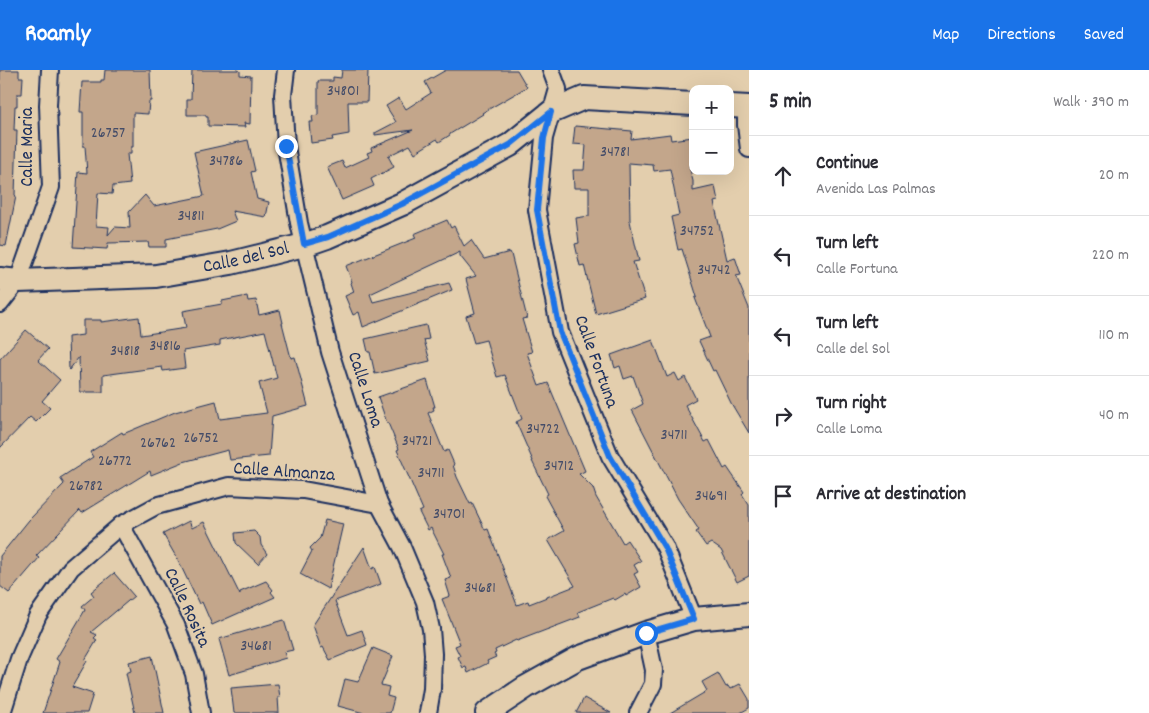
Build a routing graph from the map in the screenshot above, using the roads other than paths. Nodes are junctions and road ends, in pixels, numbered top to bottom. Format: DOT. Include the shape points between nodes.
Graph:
graph roads {
  1 [pos="50,70"];
  2 [pos="286,70"];
  3 [pos="551,70"];
  4 [pos="689,104"];
  5 [pos="742,107"];
  6 [pos="551,112"];
  7 [pos="749,149"];
  8 [pos="304,244"];
  9 [pos="9,280"];
  10 [pos="0,304"];
  11 [pos="379,504"];
  12 [pos="121,525"];
  13 [pos="749,614"];
  14 [pos="694,619"];
  15 [pos="646,633"];
  16 [pos="2,713"];
  17 [pos="201,713"];
  18 [pos="428,713"];
  19 [pos="487,713"];
  20 [pos="638,713"];
  1 -- 9 [label="street, Calle Maria" via="50,187"];
  2 -- 8 [label="street, Calle Loma" via="283,95 286,146"];
  3 -- 6 [label="street, Calle Fortuna" via="558,88"];
  4 -- 6 [label="street, Calle del Sol" via="584,98"];
  5 -- 7 [label="street"];
  6 -- 8 [label="street, Calle del Sol" via="510,145 402,204 328,237"];
  6 -- 14 [label="street, Calle Fortuna" via="544,138 537,210 560,332 610,456 665,548"];
  8 -- 9 [label="street, Calle del Sol" via="232,264 156,276"];
  8 -- 11 [label="street, Calle Loma" via="330,352"];
  9 -- 10 [label="street, Calle Maria"];
  11 -- 12 [label="street, Calle Almanza" via="303,490 229,486 156,506"];
  11 -- 18 [label="street, Calle Loma" via="402,547 425,602 433,654"];
  12 -- 16 [label="street, Calle Almanza" via="71,568 38,615 19,659"];
  12 -- 17 [label="street, Calle Rosita" via="176,625 194,674"];
  13 -- 14 [label="street"];
  14 -- 15 [label="street"];
  15 -- 19 [label="street" via="578,658"];
  15 -- 20 [label="street" via="654,670 653,684"];
}
